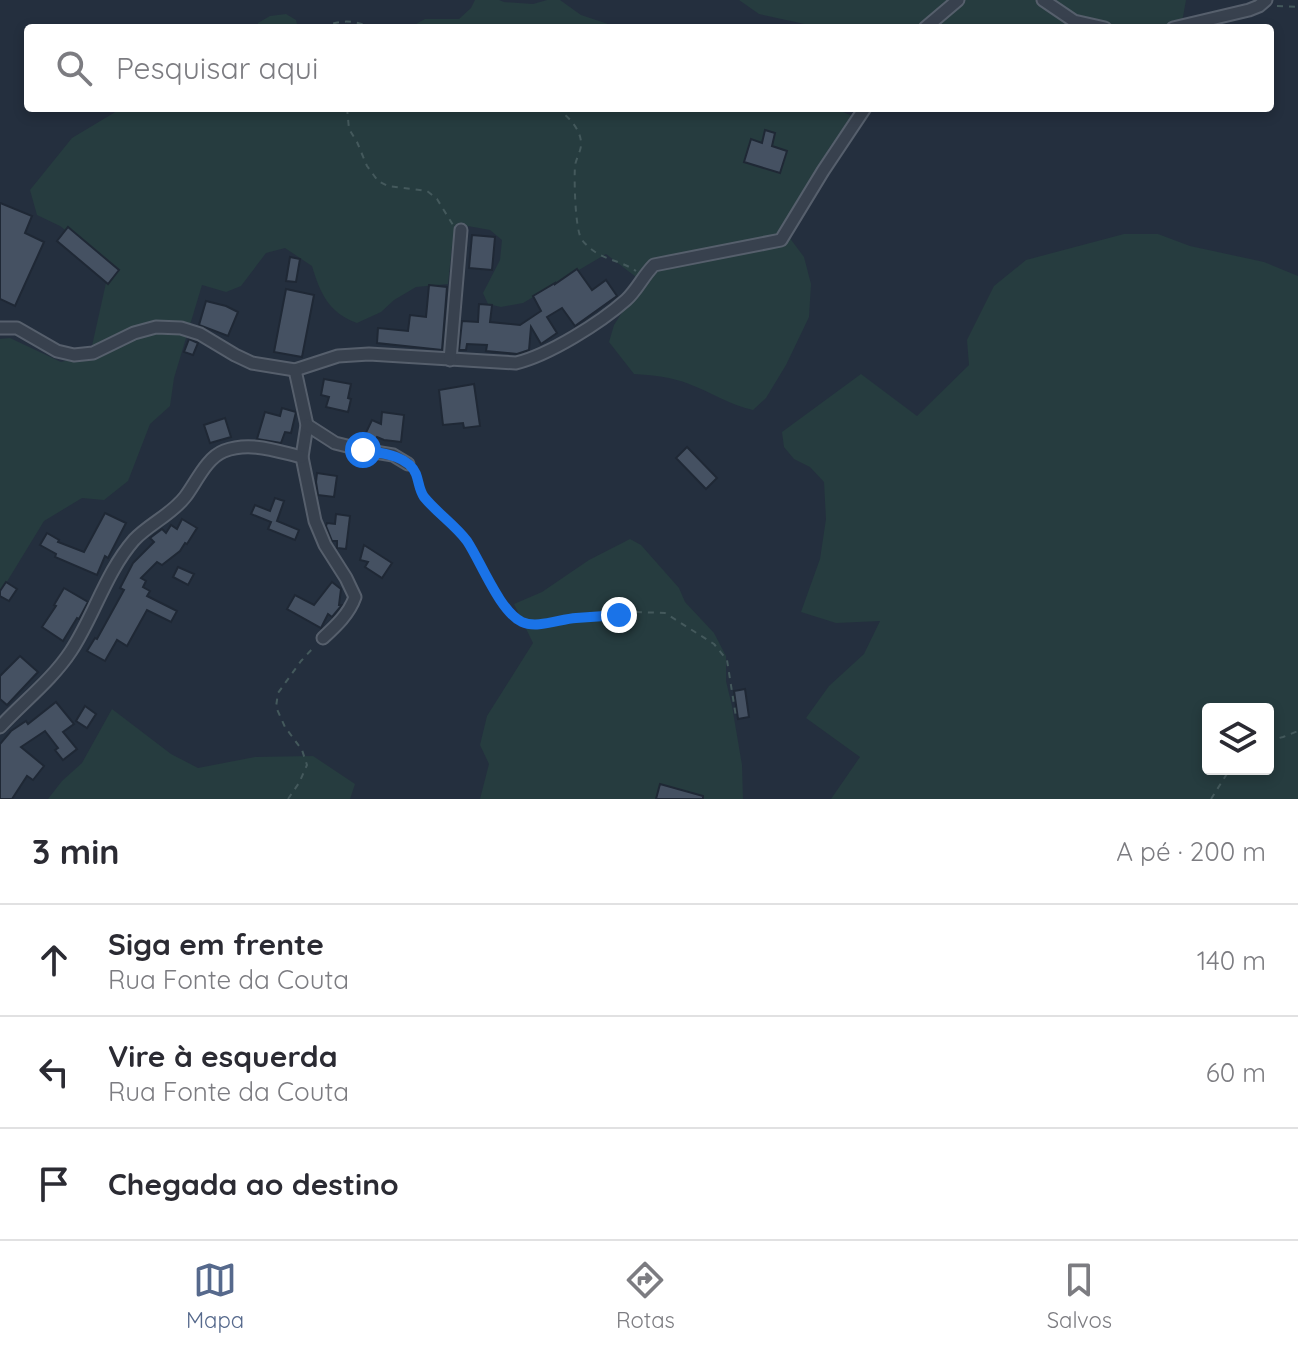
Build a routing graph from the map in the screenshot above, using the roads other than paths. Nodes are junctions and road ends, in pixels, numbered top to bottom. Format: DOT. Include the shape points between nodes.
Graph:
graph roads {
  1 [pos="958,0"];
  2 [pos="1043,0"];
  3 [pos="1263,3"];
  4 [pos="930,24"];
  5 [pos="1087,24"];
  6 [pos="1190,24"];
  7 [pos="862,112"];
  8 [pos="461,230"];
  9 [pos="0,328"];
  10 [pos="450,360"];
  11 [pos="295,370"];
  12 [pos="307,425"];
  13 [pos="302,457"];
  14 [pos="408,464"];
  15 [pos="323,638"];
  16 [pos="0,727"];
  1 -- 4 [label="street"];
  2 -- 5 [label="street"];
  3 -- 6 [label="street"];
  7 -- 10 [label="street" via="781,240 654,265 625,300 532,359"];
  8 -- 10 [label="street"];
  9 -- 11 [label="street" via="17,328 74,355 93,353 156,327 181,328 252,363"];
  10 -- 11 [label="street" via="338,356"];
  11 -- 12 [label="street"];
  12 -- 13 [label="street"];
  12 -- 14 [label="street" via="335,443 393,455"];
  13 -- 15 [label="street" via="315,521 355,597"];
  13 -- 16 [label="street" via="252,446 216,456 173,511 136,538 70,653"];
}
